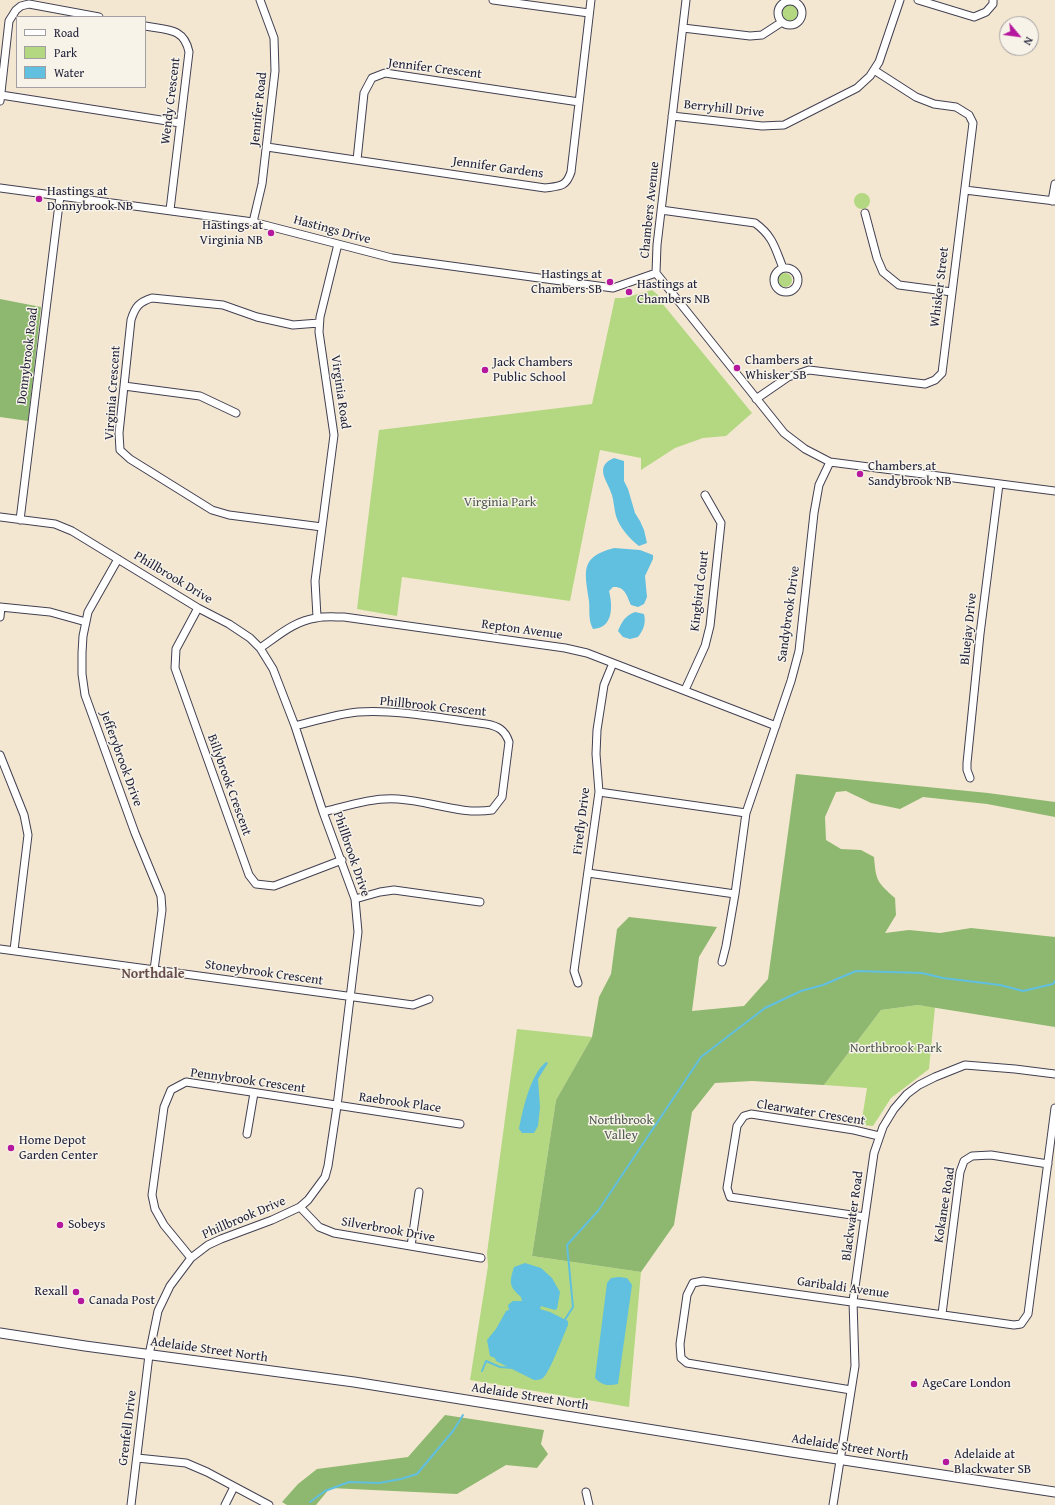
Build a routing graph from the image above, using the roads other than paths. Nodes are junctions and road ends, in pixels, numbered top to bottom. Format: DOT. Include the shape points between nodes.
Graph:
graph roads {
  1 [pos="260,0"];
  2 [pos="493,0"];
  3 [pos="591,0"];
  4 [pos="686,0"];
  5 [pos="900,0"];
  6 [pos="918,0"];
  7 [pos="993,0"];
  8 [pos="589,13"];
  9 [pos="94,16"];
  10 [pos="782,22"];
  11 [pos="146,26"];
  12 [pos="683,28"];
  13 [pos="874,70"];
  14 [pos="0,98"];
  15 [pos="579,102"];
  16 [pos="672,116"];
  17 [pos="180,123"];
  18 [pos="267,147"];
  19 [pos="357,160"];
  20 [pos="1055,184"];
  21 [pos="0,188"];
  22 [pos="965,190"];
  23 [pos="60,196"];
  24 [pos="1053,201"];
  25 [pos="170,210"];
  26 [pos="661,210"];
  27 [pos="865,213"];
  28 [pos="253,222"];
  29 [pos="338,244"];
  30 [pos="783,268"];
  31 [pos="656,273"];
  32 [pos="952,292"];
  33 [pos="319,324"];
  34 [pos="124,386"];
  35 [pos="756,399"];
  36 [pos="236,413"];
  37 [pos="830,462"];
  38 [pos="999,484"];
  39 [pos="1055,491"];
  40 [pos="705,495"];
  41 [pos="0,517"];
  42 [pos="20,520"];
  43 [pos="322,527"];
  44 [pos="118,559"];
  45 [pos="1,607"];
  46 [pos="198,608"];
  47 [pos="0,616"];
  48 [pos="317,617"];
  49 [pos="86,622"];
  50 [pos="260,648"];
  51 [pos="613,663"];
  52 [pos="685,690"];
  53 [pos="295,726"];
  54 [pos="776,726"];
  55 [pos="0,755"];
  56 [pos="970,778"];
  57 [pos="599,792"];
  58 [pos="323,812"];
  59 [pos="746,813"];
  60 [pos="342,860"];
  61 [pos="588,873"];
  62 [pos="735,894"];
  63 [pos="356,899"];
  64 [pos="480,902"];
  65 [pos="0,949"];
  66 [pos="14,950"];
  67 [pos="722,962"];
  68 [pos="154,970"];
  69 [pos="578,983"];
  70 [pos="351,997"];
  71 [pos="430,999"];
  72 [pos="1055,1074"];
  73 [pos="254,1093"];
  74 [pos="337,1106"];
  75 [pos="1055,1108"];
  76 [pos="460,1124"];
  77 [pos="247,1134"];
  78 [pos="879,1136"];
  79 [pos="1048,1164"];
  80 [pos="419,1192"];
  81 [pos="300,1207"];
  82 [pos="865,1217"];
  83 [pos="411,1246"];
  84 [pos="191,1258"];
  85 [pos="481,1258"];
  86 [pos="853,1301"];
  87 [pos="942,1314"];
  88 [pos="0,1332"];
  89 [pos="149,1355"];
  90 [pos="851,1390"];
  91 [pos="137,1458"];
  92 [pos="841,1460"];
  93 [pos="234,1487"];
  94 [pos="586,1492"];
  95 [pos="1055,1492"];
  96 [pos="131,1505"];
  97 [pos="225,1505"];
  98 [pos="269,1505"];
  99 [pos="589,1505"];
  100 [pos="833,1505"];
  1 -- 18 [label="street, Jennifer Road" via="274,38 276,71"];
  2 -- 8 [label="street"];
  3 -- 8 [label="street, Jennifer Gardens"];
  4 -- 12 [label="street, Chambers Avenue"];
  5 -- 13 [label="street, Berryhill Drive"];
  6 -- 7 [label="street" via="974,17 986,12 993,4"];
  8 -- 15 [label="street, Jennifer Gardens"];
  9 -- 14 [label="street" via="29,4 16,10 9,21"];
  10 -- 12 [label="street" via="762,35 750,36"];
  11 -- 17 [label="street, Wendy Crescent" via="172,31 183,36 188,43"];
  12 -- 16 [label="street, Chambers Avenue"];
  13 -- 16 [label="street, Berryhill Drive" via="857,88 784,125 762,126"];
  13 -- 22 [label="street, Whisker Street" via="916,97 934,104 956,107 969,115 973,123"];
  14 -- 17 [label="street"];
  15 -- 19 [label="street, Jennifer Crescent" via="386,73 372,78 364,93"];
  15 -- 19 [label="street, Jennifer Gardens" via="571,172 562,186 545,188"];
  16 -- 26 [label="street, Chambers Avenue"];
  17 -- 25 [label="street, Wendy Crescent"];
  18 -- 19 [label="street, Jennifer Gardens"];
  18 -- 28 [label="street, Jennifer Road"];
  20 -- 24 [label="street"];
  21 -- 23 [label="street, Hastings Drive"];
  22 -- 24 [label="street"];
  22 -- 32 [label="street, Whisker Street"];
  23 -- 25 [label="street, Hastings Drive"];
  23 -- 42 [label="street, Donnybrook Road"];
  25 -- 28 [label="street, Hastings Drive"];
  26 -- 30 [label="street" via="755,223 765,230 773,241"];
  26 -- 31 [label="street, Chambers Avenue"];
  27 -- 32 [label="street" via="883,272 899,285"];
  28 -- 29 [label="street, Hastings Drive"];
  29 -- 31 [label="street, Hastings Drive" via="392,258 613,288"];
  29 -- 33 [label="street, Virginia Road"];
  31 -- 35 [label="street, Chambers Avenue"];
  32 -- 35 [label="street, Whisker Street" via="942,372 935,380 925,384 809,370 788,377"];
  33 -- 34 [label="street, Virginia Crescent" via="293,325 257,317 222,305 152,298 142,301 134,310 131,320"];
  33 -- 43 [label="street, Virginia Road" via="334,435"];
  34 -- 36 [label="street" via="200,396"];
  34 -- 43 [label="street, Virginia Crescent" via="119,433 120,450 130,459 212,510 229,515"];
  35 -- 37 [label="street, Chambers Avenue" via="784,433 805,449"];
  37 -- 38 [label="street, Chambers Avenue"];
  37 -- 54 [label="street, Sandybrook Drive" via="819,485 816,499 799,651"];
  38 -- 39 [label="street, Chambers Avenue"];
  38 -- 56 [label="street, Bluejay Drive" via="967,763"];
  40 -- 52 [label="street, Kingbird Court" via="721,523 710,626 705,646"];
  41 -- 42 [label="street, Phillbrook Drive"];
  42 -- 44 [label="street, Phillbrook Drive" via="55,524 72,531"];
  43 -- 48 [label="street, Virginia Road" via="315,581"];
  44 -- 46 [label="street, Phillbrook Drive"];
  44 -- 49 [label="street, Jefferybrook Drive" via="88,612"];
  45 -- 47 [label="street"];
  45 -- 49 [label="street" via="50,612"];
  46 -- 50 [label="street, Phillbrook Drive" via="250,638"];
  46 -- 60 [label="street, Billybrook Crescent" via="176,649 175,668 249,875 256,884 274,886"];
  48 -- 50 [label="street, Repton Avenue" via="288,628"];
  48 -- 51 [label="street, Repton Avenue" via="344,618 565,648 587,652"];
  49 -- 68 [label="street, Jefferybrook Drive" via="82,652 85,695 135,833 161,896 162,910"];
  50 -- 53 [label="street, Phillbrook Drive" via="273,669"];
  51 -- 52 [label="street, Repton Avenue"];
  51 -- 57 [label="street, Firefly Drive" via="604,685 597,730"];
  52 -- 54 [label="street, Repton Avenue"];
  53 -- 58 [label="street, Phillbrook Drive"];
  53 -- 58 [label="street, Phillbrook Crescent" via="358,712 390,712 498,726 506,734 509,742 502,796 492,810 478,812 398,799 379,799"];
  54 -- 59 [label="street, Sandybrook Drive"];
  55 -- 66 [label="street" via="24,815 28,835"];
  57 -- 59 [label="street"];
  57 -- 61 [label="street, Firefly Drive"];
  58 -- 60 [label="street, Phillbrook Drive"];
  59 -- 62 [label="street, Sandybrook Drive"];
  60 -- 63 [label="street, Phillbrook Drive"];
  61 -- 62 [label="street"];
  61 -- 69 [label="street, Firefly Drive" via="574,971"];
  62 -- 67 [label="street, Sandybrook Drive"];
  63 -- 64 [label="street" via="394,890"];
  63 -- 70 [label="street, Phillbrook Drive" via="358,932"];
  65 -- 66 [label="street, Stoneybrook Crescent"];
  66 -- 68 [label="street, Stoneybrook Crescent"];
  68 -- 70 [label="street, Stoneybrook Crescent"];
  70 -- 71 [label="street, Stoneybrook Crescent" via="413,1005"];
  70 -- 74 [label="street, Phillbrook Drive"];
  72 -- 78 [label="street, Blackwater Road" via="965,1065 935,1076 907,1094 894,1109"];
  73 -- 74 [label="street, Pennybrook Crescent"];
  73 -- 77 [label="street"];
  73 -- 84 [label="street, Pennybrook Crescent" via="186,1082 171,1090 164,1107 152,1195 155,1209 164,1225"];
  74 -- 76 [label="street, Raebrook Place"];
  74 -- 81 [label="street, Phillbrook Drive" via="325,1177"];
  75 -- 79 [label="street, Garibaldi Avenue"];
  78 -- 82 [label="street, Blackwater Road" via="874,1153"];
  78 -- 82 [label="street, Clearwater Crescent" via="751,1114 744,1116 737,1126 727,1188 730,1197"];
  79 -- 87 [label="street, Kokanee Road" via="991,1156 972,1156 964,1161 960,1172"];
  79 -- 87 [label="street, Garibaldi Avenue" via="1028,1314 1021,1324"];
  80 -- 83 [label="street"];
  81 -- 83 [label="street, Silverbrook Drive" via="319,1227 334,1233"];
  81 -- 84 [label="street, Phillbrook Drive" via="208,1245"];
  82 -- 86 [label="street, Blackwater Road"];
  83 -- 85 [label="street, Silverbrook Drive"];
  84 -- 89 [label="street, Phillbrook Drive" via="170,1286 158,1311"];
  86 -- 87 [label="street, Garibaldi Avenue"];
  86 -- 90 [label="street, Blackwater Road" via="854,1366"];
  86 -- 90 [label="street, Garibaldi Avenue" via="702,1281 693,1283 687,1295 680,1344 681,1358 687,1363"];
  88 -- 89 [label="main road, Adelaide Street North"];
  89 -- 91 [label="street, Grenfell Drive"];
  89 -- 92 [label="main road, Adelaide Street North" via="354,1382"];
  90 -- 92 [label="street, Blackwater Road"];
  91 -- 93 [label="street" via="186,1463"];
  91 -- 96 [label="street, Grenfell Drive"];
  92 -- 95 [label="main road, Adelaide Street North"];
  92 -- 100 [label="street, Blackwater Road"];
  93 -- 97 [label="street"];
  93 -- 98 [label="street"];
  94 -- 99 [label="street"];
}
